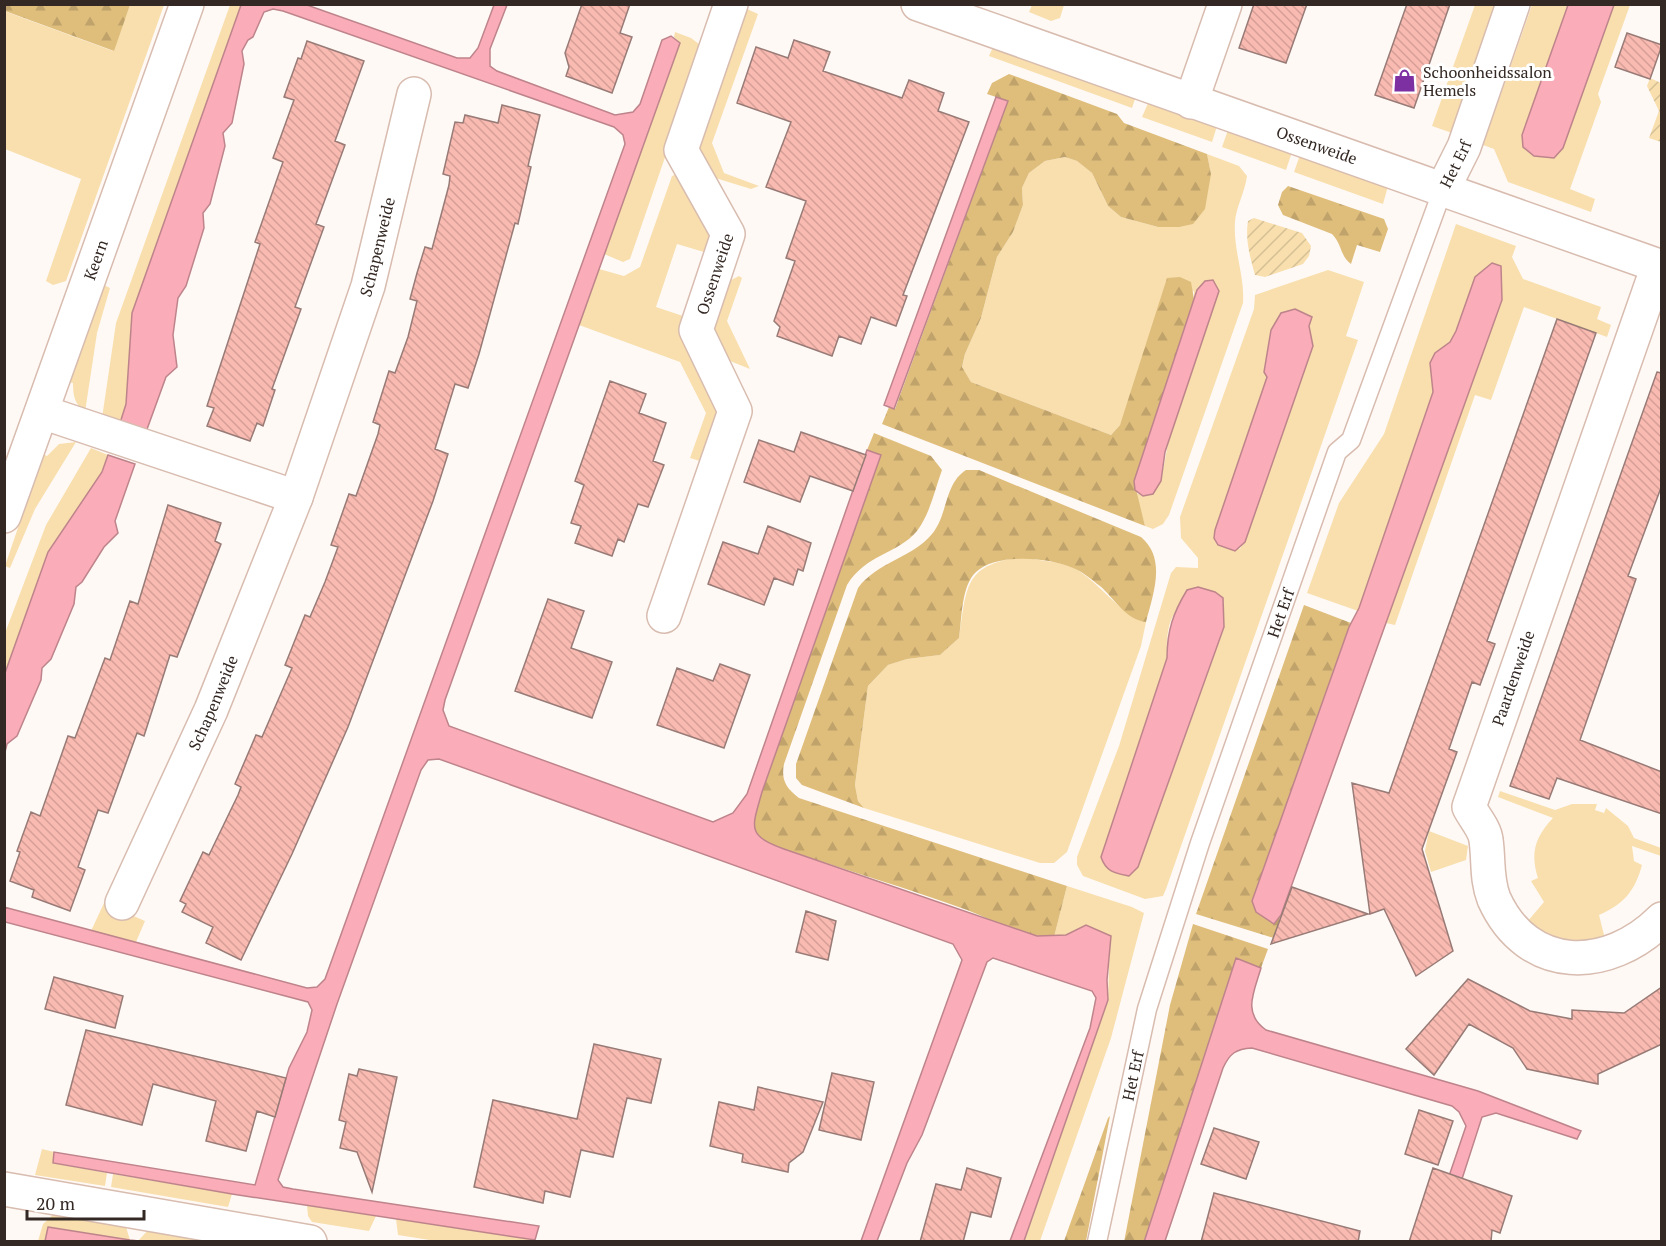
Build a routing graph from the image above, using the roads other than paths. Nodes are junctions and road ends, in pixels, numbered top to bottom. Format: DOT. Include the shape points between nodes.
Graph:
graph roads {
  1 [pos="187,4"];
  2 [pos="731,4"];
  3 [pos="918,4"];
  4 [pos="1225,4"];
  5 [pos="1513,4"];
  6 [pos="414,94"];
  7 [pos="1191,102"];
  8 [pos="1443,189"];
  9 [pos="1660,267"];
  10 [pos="42,412"];
  11 [pos="296,497"];
  12 [pos="4,516"];
  13 [pos="664,616"];
  14 [pos="122,903"];
  15 [pos="1662,919"];
  16 [pos="4,1189"];
  17 [pos="310,1242"];
  18 [pos="1097,1242"];
  1 -- 10 [label="street, Keern"];
  2 -- 13 [label="street, Ossenweide" via="681,150 728,234 696,330 735,411"];
  3 -- 7 [label="street, Ossenweide"];
  4 -- 7 [label="street"];
  5 -- 8 [label="street, Het Erf" via="1464,147"];
  6 -- 11 [label="street, Schapenweide" via="368,286"];
  7 -- 8 [label="street, Ossenweide"];
  8 -- 9 [label="street, Paardenweide"];
  8 -- 18 [label="lane, Het Erf" via="1351,440 1337,452 1200,843 1147,1009"];
  9 -- 15 [label="street, Paardenweide" via="1469,807 1486,837 1487,874 1494,899 1507,920 1534,948 1558,957 1601,956 1649,932"];
  10 -- 11 [label="street"];
  10 -- 12 [label="street, Keern"];
  11 -- 14 [label="street, Schapenweide" via="211,711"];
  16 -- 17 [label="street"];
}
